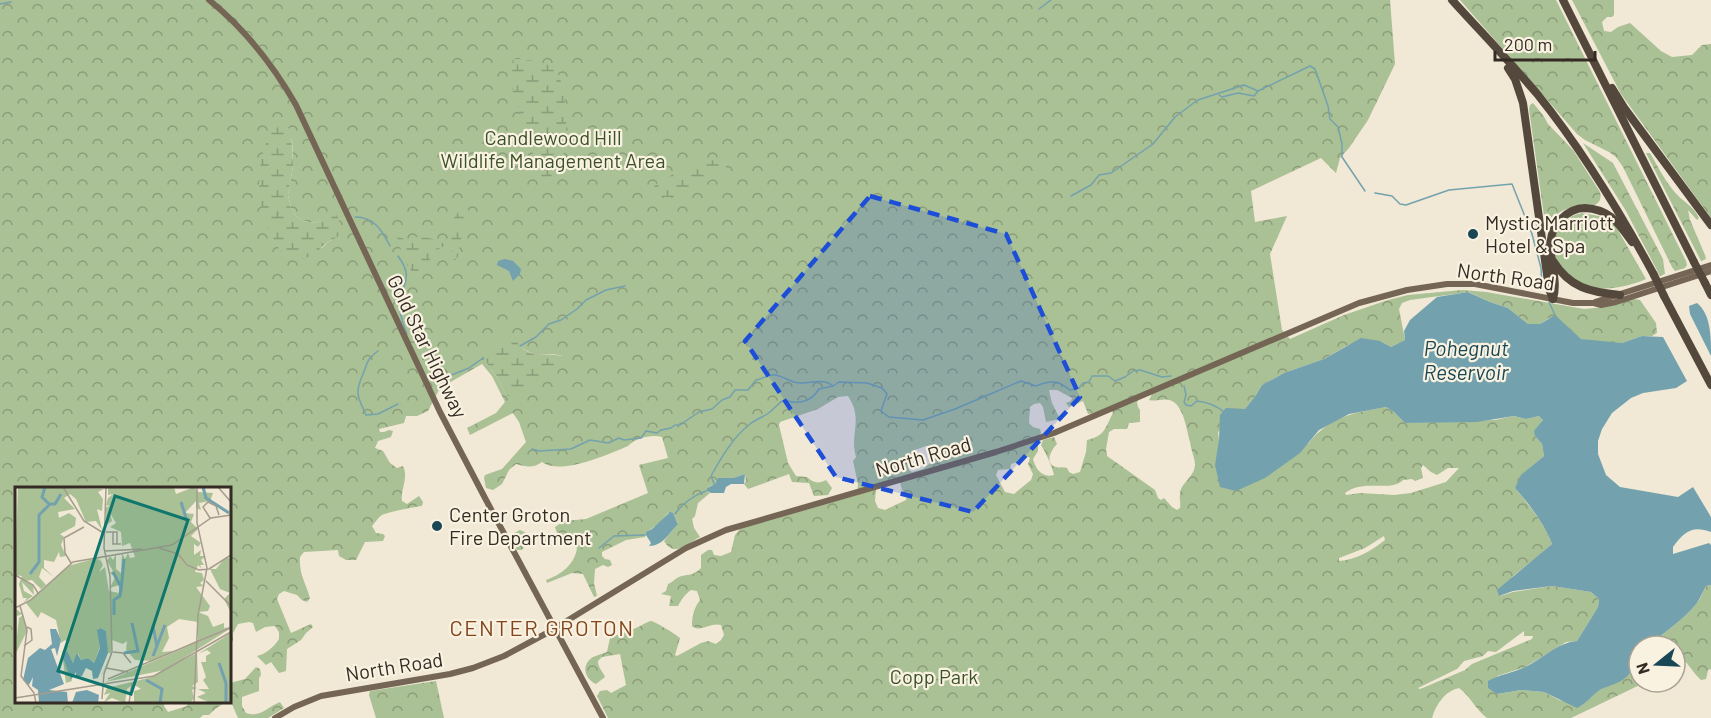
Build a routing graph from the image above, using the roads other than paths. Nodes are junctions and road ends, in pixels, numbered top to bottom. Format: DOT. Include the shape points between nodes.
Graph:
graph roads {
  1 [pos="208,0"];
  2 [pos="1452,0"];
  3 [pos="1563,0"];
  4 [pos="1466,15"];
  5 [pos="1580,34"];
  6 [pos="1711,225"];
  7 [pos="1551,258"];
  8 [pos="1711,265"];
  9 [pos="1711,271"];
  10 [pos="1652,272"];
  11 [pos="1642,291"];
  12 [pos="1620,295"];
  13 [pos="1711,295"];
  14 [pos="1553,299"];
  15 [pos="1594,303"];
  16 [pos="1711,385"];
  17 [pos="554,629"];
  18 [pos="275,718"];
  19 [pos="603,718"];
  1 -- 17 [label="main road, Gold Star Highway" via="255,45 296,105 440,412"];
  2 -- 4 [label="highway"];
  3 -- 5 [label="highway"];
  4 -- 10 [label="highway" via="1537,95 1578,149 1617,208"];
  4 -- 14 [label="highway" via="1509,69 1520,91"];
  5 -- 6 [label="highway" via="1625,109"];
  5 -- 13 [label="highway, bridge"];
  7 -- 10 [label="highway" via="1551,236 1556,224 1572,211 1592,209 1614,219"];
  7 -- 12 [label="highway" via="1560,272 1582,288"];
  7 -- 14 [label="highway" via="1556,290"];
  8 -- 11 [label="main road, North Road"];
  9 -- 11 [label="main road, North Road"];
  10 -- 16 [label="highway, bridge"];
  11 -- 12 [label="main road, North Road"];
  11 -- 15 [label="main road, North Road" via="1608,304"];
  12 -- 15 [label="main road, North Road"];
  14 -- 15 [label="main road, North Road"];
  14 -- 17 [label="main road, North Road" via="1475,284 1447,284 1373,299 1037,439 726,530 686,548"];
  17 -- 18 [label="main road, North Road" via="518,650 473,668 321,696"];
  17 -- 19 [label="main road, Gold Star Highway"];
}
